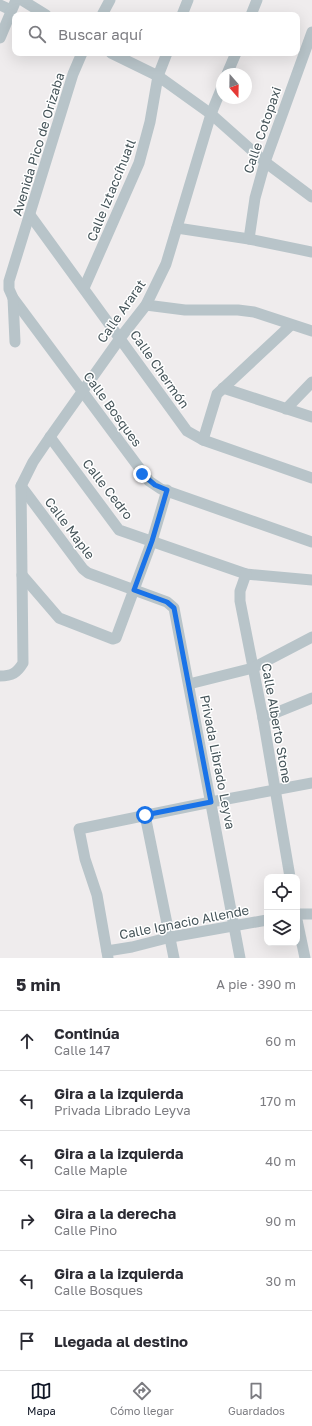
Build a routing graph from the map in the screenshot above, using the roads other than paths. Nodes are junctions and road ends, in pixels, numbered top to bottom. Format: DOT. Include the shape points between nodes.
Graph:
graph roads {
  1 [pos="22,0"];
  2 [pos="110,0"];
  3 [pos="188,0"];
  4 [pos="257,0"];
  5 [pos="0,5"];
  6 [pos="13,5"];
  7 [pos="41,12"];
  8 [pos="104,12"];
  9 [pos="183,12"];
  10 [pos="252,12"];
  11 [pos="312,32"];
  12 [pos="0,38"];
  13 [pos="81,56"];
  14 [pos="117,56"];
  15 [pos="166,56"];
  16 [pos="235,56"];
  17 [pos="230,68"];
  18 [pos="158,76"];
  19 [pos="216,102"];
  20 [pos="211,114"];
  21 [pos="265,162"];
  22 [pos="312,197"];
  23 [pos="30,215"];
  24 [pos="177,228"];
  25 [pos="249,239"];
  26 [pos="312,252"];
  27 [pos="84,288"];
  28 [pos="11,293"];
  29 [pos="146,305"];
  30 [pos="291,325"];
  31 [pos="312,331"];
  32 [pos="120,337"];
  33 [pos="15,342"];
  34 [pos="312,382"];
  35 [pos="223,388"];
  36 [pos="83,391"];
  37 [pos="286,409"];
  38 [pos="312,418"];
  39 [pos="50,437"];
  40 [pos="203,440"];
  41 [pos="312,478"];
  42 [pos="21,486"];
  43 [pos="167,490"];
  44 [pos="152,541"];
  45 [pos="312,542"];
  46 [pos="22,574"];
  47 [pos="246,574"];
  48 [pos="312,580"];
  49 [pos="134,590"];
  50 [pos="171,604"];
  51 [pos="312,637"];
  52 [pos="253,668"];
  53 [pos="0,676"];
  54 [pos="189,684"];
  55 [pos="312,698"];
  56 [pos="263,718"];
  57 [pos="312,783"];
  58 [pos="275,790"];
  59 [pos="211,802"];
  60 [pos="145,815"];
  61 [pos="289,874"];
  62 [pos="300,914"];
  63 [pos="312,914"];
  64 [pos="264,921"];
  65 [pos="234,926"];
  66 [pos="300,934"];
  67 [pos="171,937"];
  68 [pos="108,955"];
  69 [pos="174,958"];
  70 [pos="240,958"];
  71 [pos="305,958"];
  1 -- 7 [label="street"];
  2 -- 8 [label="street"];
  3 -- 9 [label="street"];
  4 -- 10 [label="street"];
  5 -- 6 [label="street"];
  6 -- 12 [label="street"];
  11 -- 21 [label="street, Calle Cotopaxi"];
  13 -- 23 [label="street, Avenida Pico de Orizaba"];
  14 -- 18 [label="street"];
  15 -- 18 [label="street, Calle Iztaccíhuatl"];
  16 -- 17 [label="street"];
  18 -- 20 [label="street"];
  18 -- 27 [label="street, Calle Iztaccíhuatl" via="139,163"];
  19 -- 20 [label="street, Calle Ararat"];
  20 -- 21 [label="street"];
  20 -- 24 [label="street, Calle Ararat"];
  21 -- 22 [label="street"];
  21 -- 25 [label="street, Calle Cotopaxi" via="255,198"];
  23 -- 27 [label="street, Calle Chermón"];
  23 -- 28 [label="street, Avenida Pico de Orizaba" via="9,281"];
  24 -- 25 [label="street"];
  24 -- 29 [label="street, Calle Ararat" via="166,264"];
  25 -- 26 [label="street"];
  27 -- 32 [label="street, Calle Chermón"];
  28 -- 33 [label="street, Avenida Pico de Orizaba"];
  28 -- 36 [label="street, Calle Bosques"];
  29 -- 30 [label="street" via="185,310 254,312"];
  29 -- 32 [label="street, Calle Ararat"];
  30 -- 31 [label="street"];
  30 -- 35 [label="street"];
  32 -- 36 [label="street, Calle Ararat"];
  32 -- 40 [label="street, Calle Chermón" via="187,431"];
  34 -- 37 [label="street"];
  35 -- 37 [label="street"];
  35 -- 40 [label="street" via="215,399"];
  36 -- 39 [label="street, Calle Ararat"];
  36 -- 43 [label="street, Calle Bosques" via="142,474 155,485"];
  37 -- 38 [label="street"];
  39 -- 42 [label="street, Calle Ararat"];
  39 -- 44 [label="street, Calle Cedro" via="120,530"];
  40 -- 41 [label="street, Calle Chermón"];
  42 -- 46 [label="street"];
  42 -- 49 [label="street, Calle Maple" via="82,569"];
  43 -- 44 [label="street"];
  43 -- 45 [label="street, Calle Bosques"];
  44 -- 47 [label="street, Calle Cedro"];
  44 -- 49 [label="street"];
  46 -- 49 [label="street" via="59,618 113,639 118,637"];
  46 -- 53 [label="street" via="23,663 18,672"];
  47 -- 48 [label="street, Calle Cedro"];
  47 -- 52 [label="street, Calle Alberto Stone" via="240,591 240,601"];
  49 -- 50 [label="street, Calle Maple"];
  50 -- 54 [label="street, Privada Librado Leyva" via="174,608"];
  51 -- 52 [label="street"];
  52 -- 54 [label="street"];
  52 -- 56 [label="street, Calle Alberto Stone"];
  54 -- 59 [label="street, Privada Librado Leyva"];
  55 -- 56 [label="street"];
  56 -- 58 [label="street, Calle Alberto Stone"];
  57 -- 58 [label="street"];
  58 -- 59 [label="street"];
  58 -- 61 [label="street, Calle Alberto Stone"];
  59 -- 60 [label="street"];
  59 -- 65 [label="street, Privada Librado Leyva"];
  60 -- 67 [label="street"];
  60 -- 68 [label="street" via="80,829 85,859 96,890"];
  62 -- 63 [label="street"];
  64 -- 65 [label="street, Calle Ignacio Allende"];
  65 -- 67 [label="street, Calle Ignacio Allende"];
  65 -- 70 [label="street, Privada Librado Leyva"];
  66 -- 71 [label="street"];
  67 -- 68 [label="street, Calle Ignacio Allende"];
  67 -- 69 [label="street"];
}
